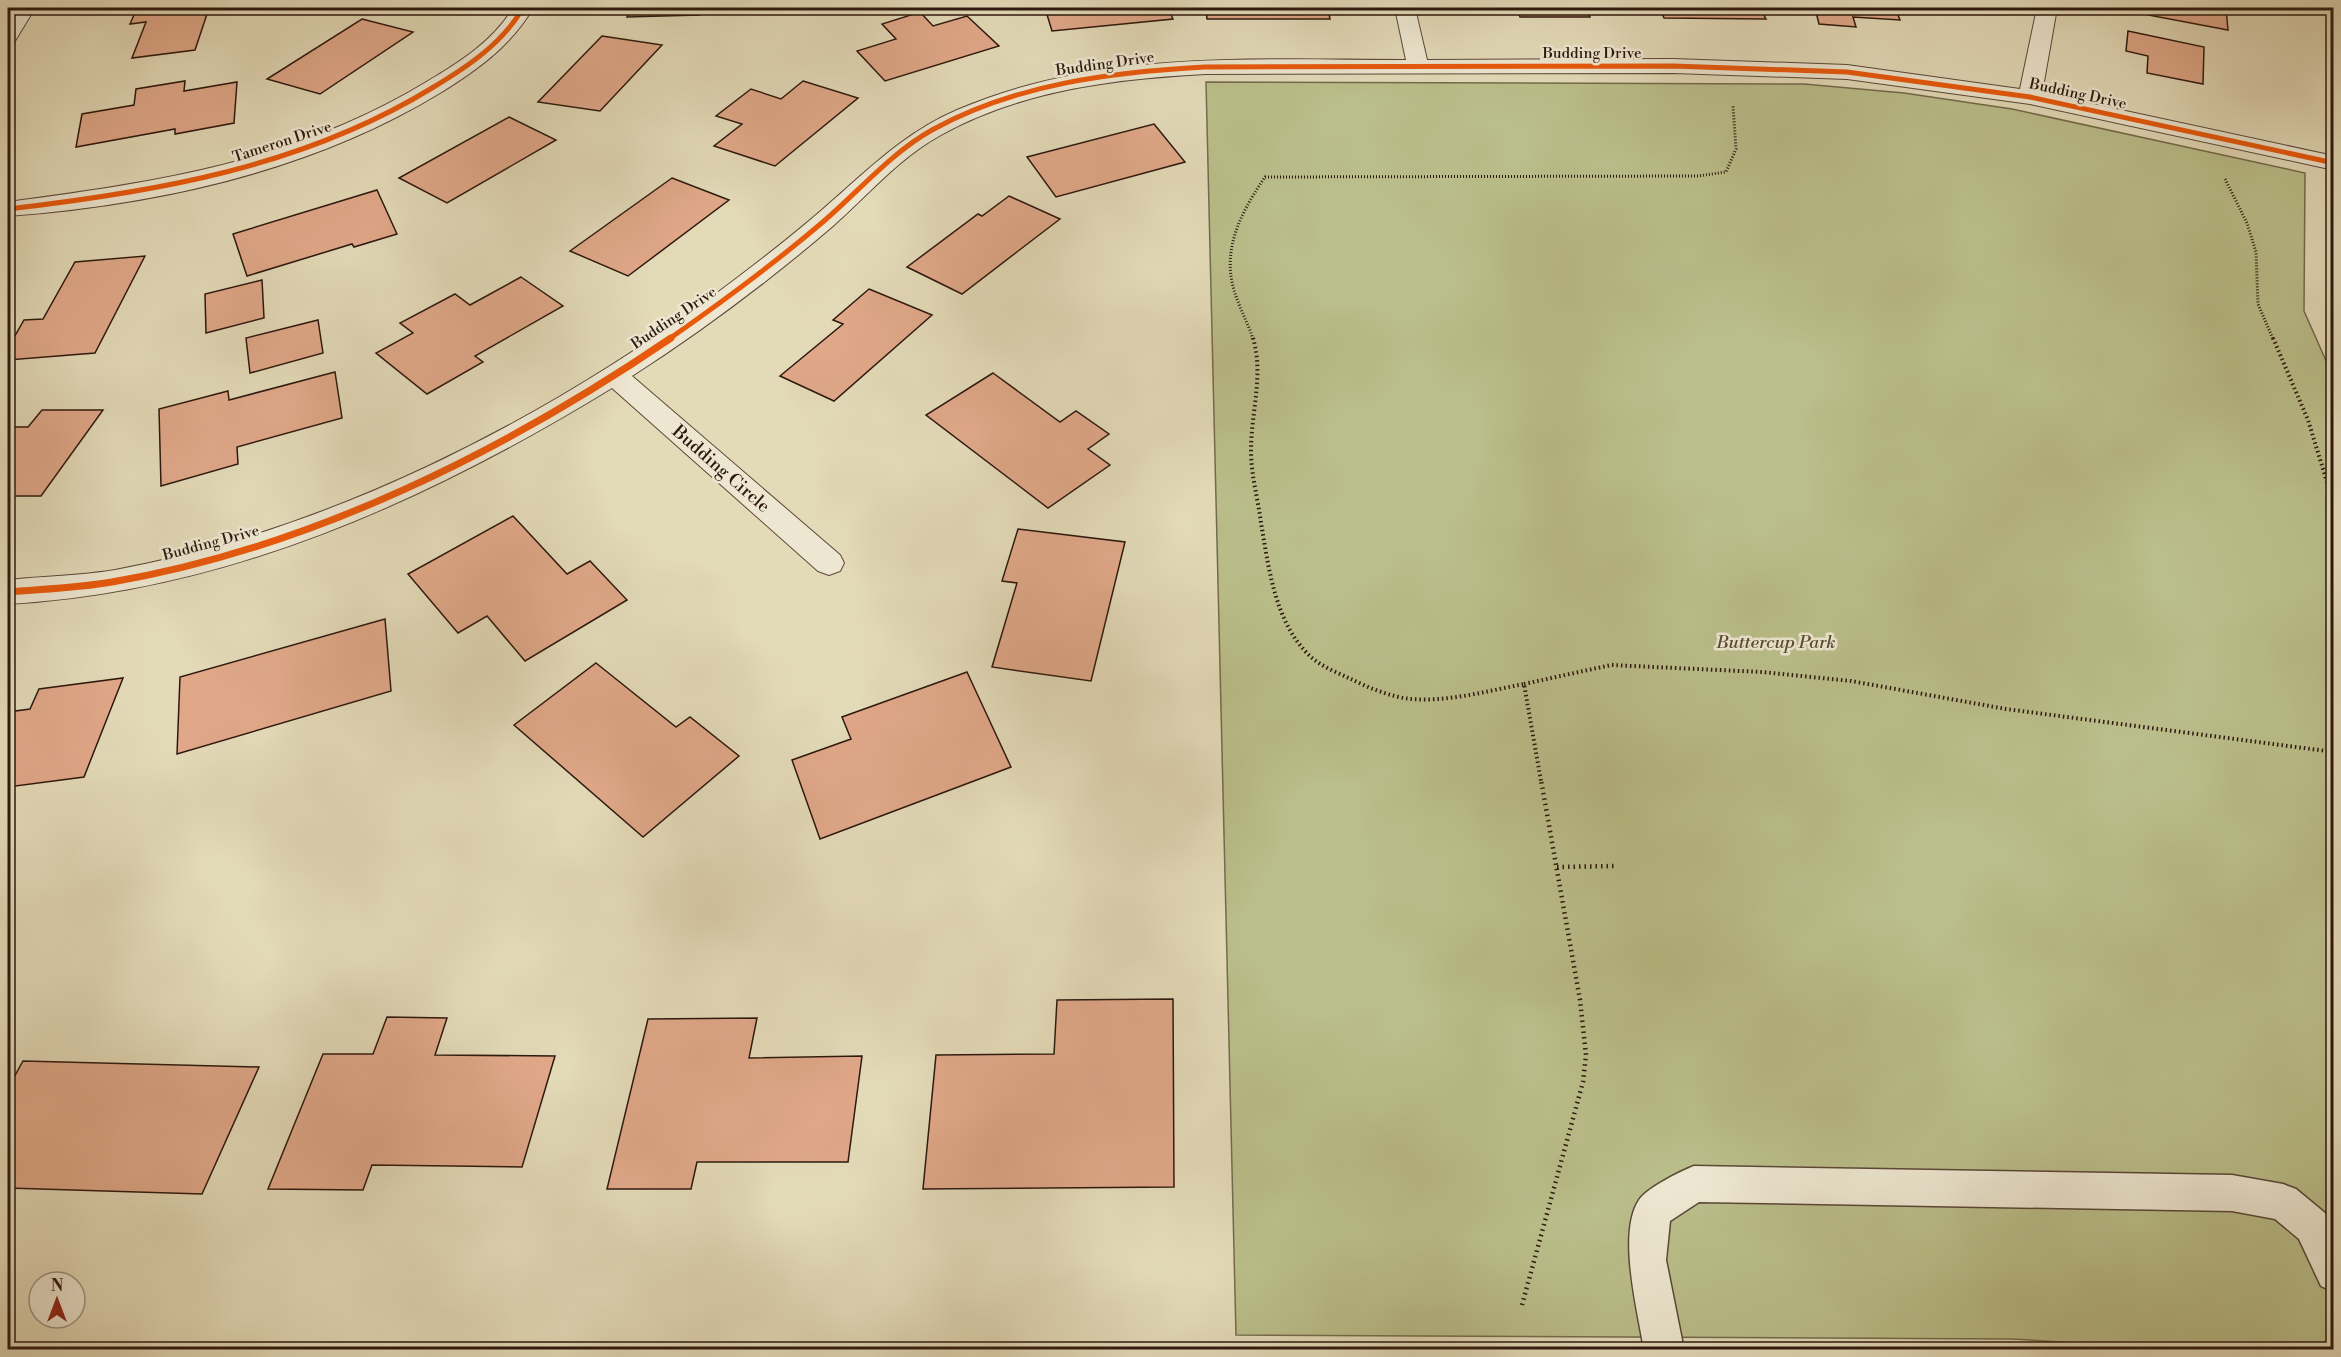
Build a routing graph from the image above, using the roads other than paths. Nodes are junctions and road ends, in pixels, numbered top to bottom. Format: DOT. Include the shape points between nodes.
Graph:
graph roads {
  1 [pos="25,8"];
  2 [pos="523,8"];
  3 [pos="1405,8"];
  4 [pos="2046,8"];
  5 [pos="8,37"];
  6 [pos="1418,67"];
  7 [pos="2030,97"];
  8 [pos="2334,163"];
  9 [pos="8,209"];
  10 [pos="614,375"];
  11 [pos="829,563"];
  12 [pos="8,591"];
  13 [pos="2334,1273"];
  14 [pos="1664,1350"];
  1 -- 5 [label="street"];
  2 -- 9 [label="street, Tameron Drive" via="517,20 474,61 419,99 350,134 246,169 135,193"];
  3 -- 6 [label="street"];
  4 -- 7 [label="street"];
  6 -- 7 [label="street, Budding Drive" via="1759,67 1847,72"];
  6 -- 10 [label="street, Budding Drive" via="1134,70 1063,82 994,103 931,131 877,171 828,217 733,294"];
  7 -- 8 [label="street, Budding Drive"];
  10 -- 11 [label="street, Budding Circle"];
  10 -- 12 [label="street, Budding Drive" via="379,500 250,549 113,582"];
  13 -- 14 [label="lane" via="2312,1226 2283,1202 2232,1193 1694,1184 1653,1211 1647,1260"];
}
